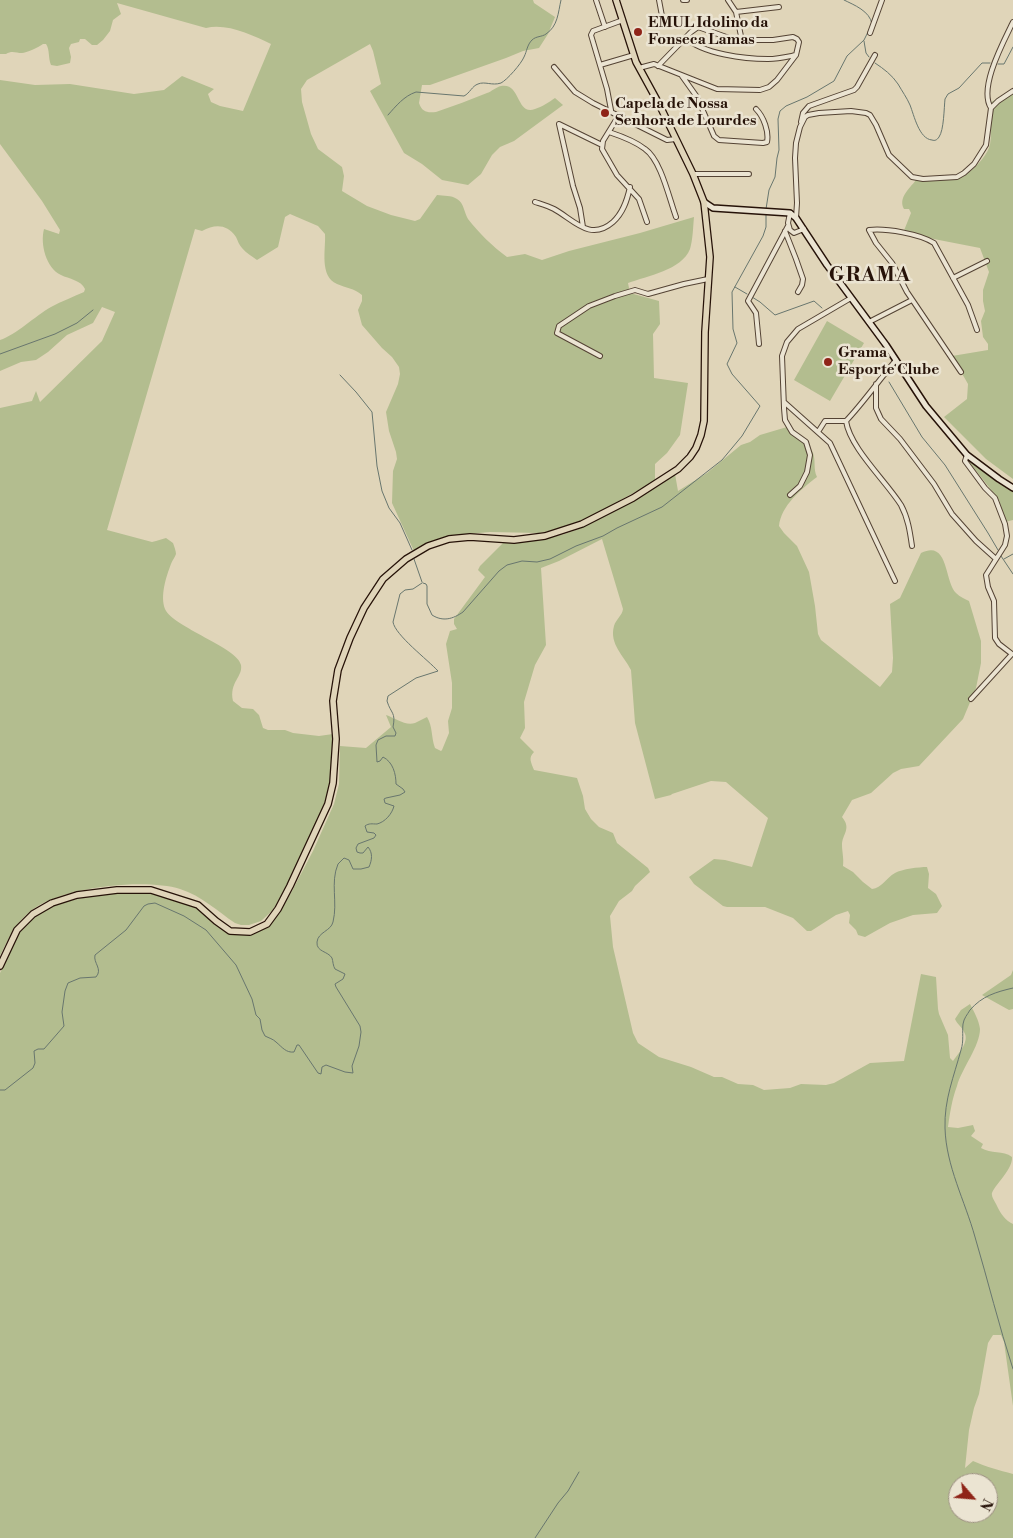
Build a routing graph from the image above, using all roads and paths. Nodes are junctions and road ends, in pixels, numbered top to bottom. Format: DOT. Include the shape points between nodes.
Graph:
graph roads {
  1 [pos="596,0"];
  2 [pos="616,0"];
  3 [pos="659,0"];
  4 [pos="683,0"];
  5 [pos="687,0"];
  6 [pos="728,0"];
  7 [pos="882,0"];
  8 [pos="779,7"];
  9 [pos="736,12"];
  10 [pos="662,16"];
  11 [pos="623,20"];
  12 [pos="1013,22"];
  13 [pos="604,27"];
  14 [pos="870,32"];
  15 [pos="686,38"];
  16 [pos="742,41"];
  17 [pos="797,53"];
  18 [pos="634,55"];
  19 [pos="875,55"];
  20 [pos="600,65"];
  21 [pos="658,66"];
  22 [pos="554,67"];
  23 [pos="639,68"];
  24 [pos="682,76"];
  25 [pos="1013,91"];
  26 [pos="991,108"];
  27 [pos="756,109"];
  28 [pos="611,110"];
  29 [pos="619,115"];
  30 [pos="801,125"];
  31 [pos="609,132"];
  32 [pos="676,139"];
  33 [pos="602,145"];
  34 [pos="693,174"];
  35 [pos="749,174"];
  36 [pos="630,187"];
  37 [pos="535,202"];
  38 [pos="704,202"];
  39 [pos="790,214"];
  40 [pos="676,217"];
  41 [pos="796,218"];
  42 [pos="647,222"];
  43 [pos="788,226"];
  44 [pos="583,227"];
  45 [pos="804,229"];
  46 [pos="785,231"];
  47 [pos="987,261"];
  48 [pos="953,278"];
  49 [pos="708,279"];
  50 [pos="798,292"];
  51 [pos="852,298"];
  52 [pos="912,300"];
  53 [pos="869,322"];
  54 [pos="977,330"];
  55 [pos="759,344"];
  56 [pos="600,356"];
  57 [pos="896,360"];
  58 [pos="961,372"];
  59 [pos="876,384"];
  60 [pos="784,402"];
  61 [pos="846,421"];
  62 [pos="818,432"];
  63 [pos="967,455"];
  64 [pos="1013,488"];
  65 [pos="790,495"];
  66 [pos="912,546"];
  67 [pos="996,559"];
  68 [pos="895,581"];
  69 [pos="971,699"];
  70 [pos="0,966"];
  1 -- 13 [label="street"];
  2 -- 11 [label="main road"];
  3 -- 10 [label="street"];
  4 -- 5 [label="street"];
  6 -- 9 [label="street"];
  7 -- 14 [label="street"];
  8 -- 9 [label="street"];
  9 -- 16 [label="street"];
  11 -- 13 [label="street"];
  11 -- 18 [label="main road"];
  12 -- 26 [label="street" via="991,72 987,98"];
  13 -- 20 [label="street" via="591,35"];
  15 -- 16 [label="street" via="699,27"];
  15 -- 17 [label="street" via="702,48 734,55 768,59"];
  15 -- 21 [label="street"];
  16 -- 17 [label="street" via="796,38 799,42"];
  17 -- 24 [label="street" via="774,84 763,90 717,89"];
  18 -- 20 [label="street"];
  18 -- 23 [label="main road"];
  19 -- 30 [label="street" via="854,90 809,106 803,113"];
  20 -- 28 [label="street"];
  21 -- 23 [label="street" via="652,64"];
  21 -- 24 [label="street"];
  22 -- 28 [label="street" via="576,92"];
  23 -- 32 [label="main road"];
  24 -- 27 [label="street" via="719,140 767,142 766,126"];
  25 -- 26 [label="street"];
  26 -- 30 [label="street" via="986,144 974,164 957,177 912,177 889,155 876,125 866,112 808,115"];
  28 -- 29 [label="street"];
  29 -- 31 [label="street"];
  29 -- 32 [label="street" via="667,140"];
  30 -- 41 [label="street" via="795,158"];
  31 -- 33 [label="street"];
  31 -- 40 [label="street" via="649,152 664,181"];
  32 -- 34 [label="main road"];
  33 -- 36 [label="street" via="617,175"];
  33 -- 44 [label="street" via="559,124"];
  34 -- 35 [label="street"];
  34 -- 38 [label="main road"];
  36 -- 42 [label="street" via="639,198"];
  36 -- 44 [label="street" via="621,213 614,221 597,231"];
  37 -- 44 [label="street" via="552,208"];
  38 -- 39 [label="main road" via="713,208"];
  38 -- 49 [label="main road" via="710,257"];
  39 -- 41 [label="main road"];
  39 -- 43 [label="street"];
  41 -- 45 [label="main road"];
  43 -- 45 [label="street" via="792,233"];
  43 -- 46 [label="street"];
  45 -- 51 [label="main road"];
  46 -- 50 [label="street" via="803,279"];
  46 -- 55 [label="street" via="748,301 756,313"];
  47 -- 48 [label="street"];
  48 -- 52 [label="street" via="932,242 901,233 869,230"];
  48 -- 54 [label="street"];
  49 -- 56 [label="street" via="648,294 635,290 615,296 589,306 559,326 557,333"];
  49 -- 70 [label="main road" via="704,421 696,448 684,464 633,498 582,524 545,536 514,540 449,539 428,546 406,559 383,579 364,608 338,670 333,701 336,739 333,783 328,804 278,910 267,924 250,932 230,931 198,905 151,890 77,895 52,903 33,914 17,930"];
  51 -- 53 [label="main road"];
  51 -- 60 [label="street" via="810,320 787,342 782,356"];
  52 -- 53 [label="street"];
  52 -- 58 [label="street"];
  53 -- 57 [label="main road"];
  57 -- 59 [label="street"];
  57 -- 63 [label="main road" via="926,406"];
  59 -- 61 [label="street"];
  59 -- 67 [label="street" via="876,408 881,419 934,484 952,514"];
  60 -- 62 [label="street"];
  60 -- 65 [label="street" via="785,420 792,432 806,442 810,455 800,486"];
  61 -- 62 [label="street" via="825,421"];
  61 -- 66 [label="street" via="847,430 856,445 901,506 909,525"];
  62 -- 68 [label="street" via="838,456"];
  63 -- 64 [label="main road"];
  63 -- 67 [label="street" via="965,461 995,498 1005,524 1005,545"];
  67 -- 69 [label="street" via="986,575 994,601 995,638 1012,654"];
}
